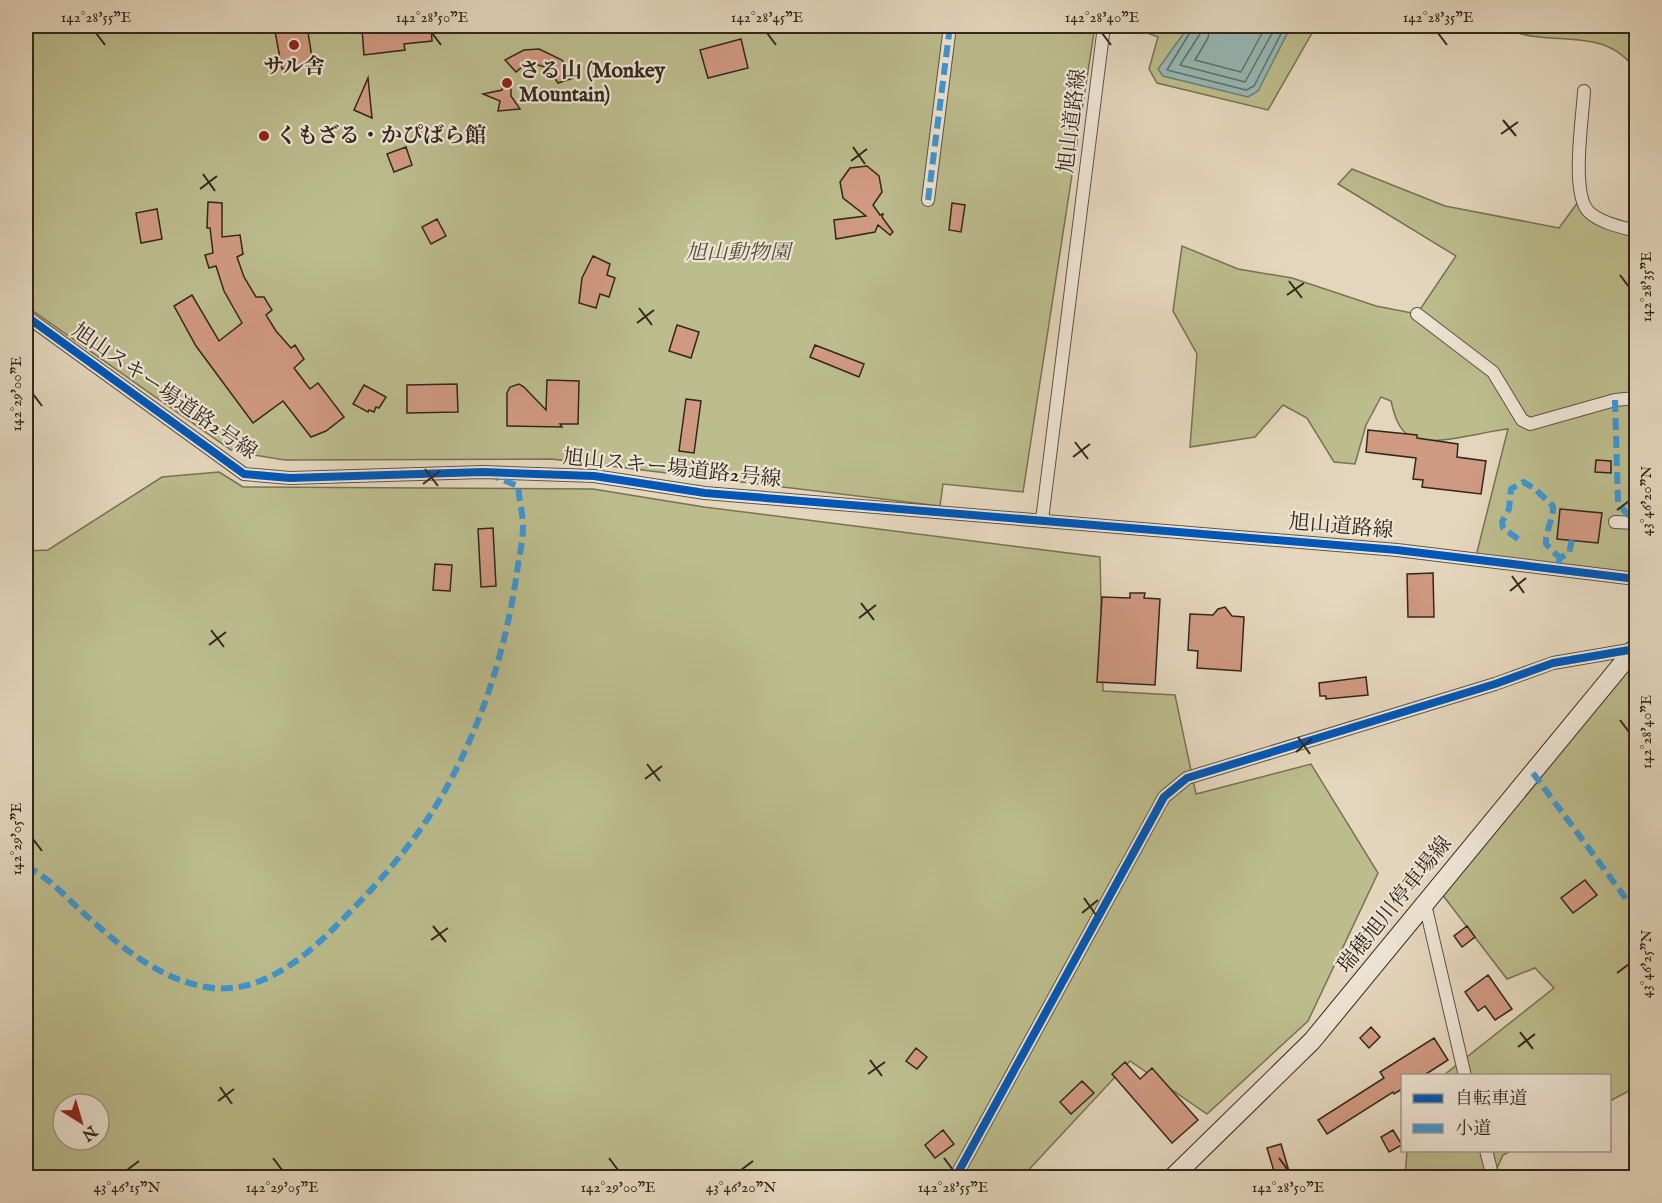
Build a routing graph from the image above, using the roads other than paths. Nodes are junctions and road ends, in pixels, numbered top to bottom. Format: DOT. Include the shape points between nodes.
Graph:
graph roads {
  1 [pos="950,26"];
  2 [pos="1104,26"];
  3 [pos="1584,91"];
  4 [pos="928,200"];
  5 [pos="1636,231"];
  6 [pos="1417,314"];
  7 [pos="26,316"];
  8 [pos="1636,398"];
  9 [pos="1042,520"];
  10 [pos="1616,522"];
  11 [pos="1636,523"];
  12 [pos="1636,579"];
  13 [pos="1636,648"];
  14 [pos="1425,904"];
  15 [pos="1465,1074"];
  16 [pos="1486,1152"];
  17 [pos="955,1178"];
  18 [pos="1172,1178"];
  19 [pos="1493,1178"];
  1 -- 4 [label="street"];
  2 -- 9 [label="street, 旭山道路線"];
  3 -- 5 [label="street" via="1581,198 1588,211 1611,225"];
  6 -- 8 [label="street" via="1492,372 1522,420 1530,424 1615,400"];
  7 -- 9 [label="street, 旭山スキー場道路2号線" via="244,474 290,478 483,472 594,476 705,493"];
  9 -- 12 [label="street, 旭山道路線" via="1397,550"];
  10 -- 11 [label="street"];
  13 -- 14 [label="main road, 瑞穂旭川停車場線"];
  13 -- 17 [label="street" via="1553,663 1187,778 1164,797"];
  14 -- 15 [label="street"];
  14 -- 18 [label="main road, 瑞穂旭川停車場線" via="1312,1041"];
  16 -- 19 [label="street"];
}
